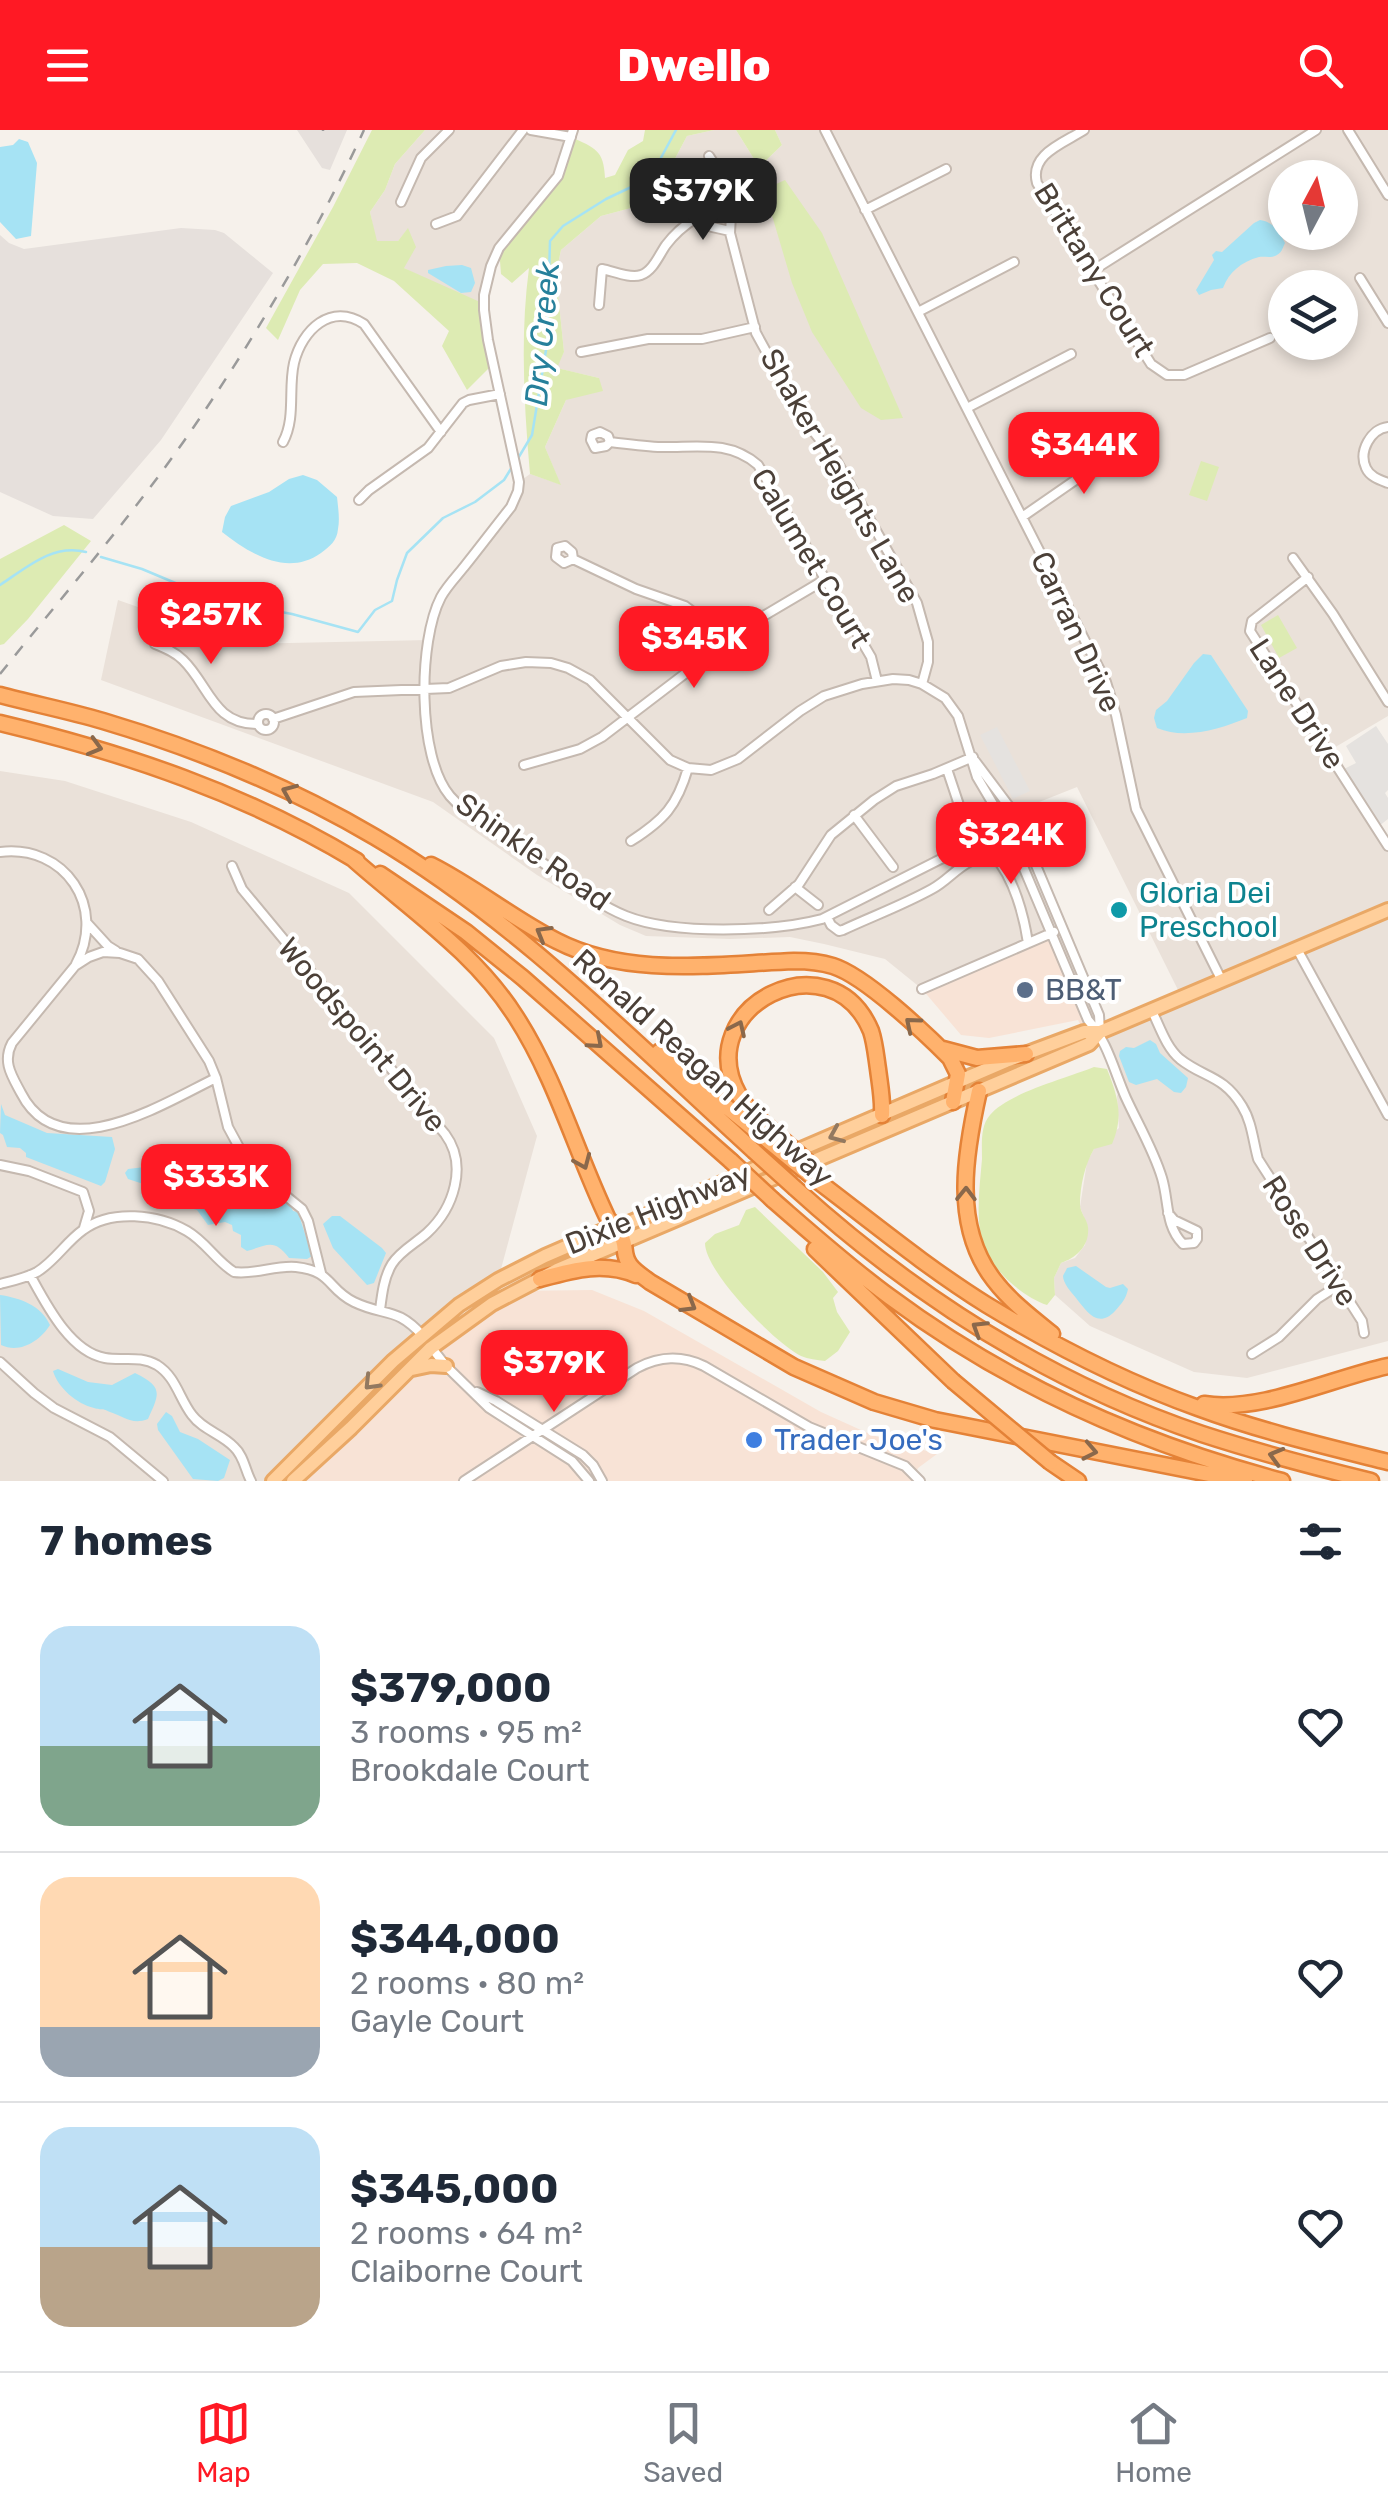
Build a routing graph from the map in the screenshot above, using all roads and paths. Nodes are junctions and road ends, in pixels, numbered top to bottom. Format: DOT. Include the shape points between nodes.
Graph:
graph roads {
  1 [pos="448,130"];
  2 [pos="523,130"];
  3 [pos="530,130"];
  4 [pos="826,130"];
  5 [pos="1084,130"];
  6 [pos="1316,130"];
  7 [pos="1348,130"];
  8 [pos="572,133"];
  9 [pos="709,156"];
  10 [pos="946,169"];
  11 [pos="1388,195"];
  12 [pos="401,202"];
  13 [pos="732,204"];
  14 [pos="866,210"];
  15 [pos="703,215"];
  16 [pos="436,224"];
  17 [pos="730,230"];
  18 [pos="1014,262"];
  19 [pos="1092,270"];
  20 [pos="1360,278"];
  21 [pos="598,305"];
  22 [pos="918,312"];
  23 [pos="1388,323"];
  24 [pos="755,327"];
  25 [pos="1268,339"];
  26 [pos="581,352"];
  27 [pos="1071,354"];
  28 [pos="500,394"];
  29 [pos="966,408"];
  30 [pos="1388,426"];
  31 [pos="441,432"];
  32 [pos="284,442"];
  33 [pos="610,442"];
  34 [pos="1126,445"];
  35 [pos="1388,483"];
  36 [pos="359,500"];
  37 [pos="1022,517"];
  38 [pos="1294,558"];
  39 [pos="573,559"];
  40 [pos="1308,577"];
  41 [pos="826,579"];
  42 [pos="155,644"];
  43 [pos="722,646"];
  44 [pos="877,682"];
  45 [pos="922,684"];
  46 [pos="425,688"];
  47 [pos="0,695"];
  48 [pos="1388,702"];
  49 [pos="628,718"];
  50 [pos="0,723"];
  51 [pos="973,757"];
  52 [pos="524,765"];
  53 [pos="688,768"];
  54 [pos="947,769"];
  55 [pos="854,816"];
  56 [pos="1016,821"];
  57 [pos="1006,826"];
  58 [pos="967,829"];
  59 [pos="376,837"];
  60 [pos="632,841"];
  61 [pos="1388,846"];
  62 [pos="0,852"];
  63 [pos="352,858"];
  64 [pos="232,866"];
  65 [pos="893,867"];
  66 [pos="796,887"];
  67 [pos="818,905"];
  68 [pos="769,910"];
  69 [pos="1388,910"];
  70 [pos="827,916"];
  71 [pos="88,923"];
  72 [pos="1063,928"];
  73 [pos="1050,934"];
  74 [pos="1028,943"];
  75 [pos="1297,949"];
  76 [pos="120,953"];
  77 [pos="75,966"];
  78 [pos="1222,981"];
  79 [pos="922,988"];
  80 [pos="584,996"];
  81 [pos="1152,1011"];
  82 [pos="1100,1032"];
  83 [pos="940,1048"];
  84 [pos="1026,1054"];
  85 [pos="216,1078"];
  86 [pos="958,1082"];
  87 [pos="979,1091"];
  88 [pos="953,1102"];
  89 [pos="1388,1115"];
  90 [pos="882,1116"];
  91 [pos="777,1141"];
  92 [pos="0,1165"];
  93 [pos="773,1200"];
  94 [pos="90,1211"];
  95 [pos="1168,1213"];
  96 [pos="102,1220"];
  97 [pos="83,1230"];
  98 [pos="621,1235"];
  99 [pos="321,1273"];
  100 [pos="30,1275"];
  101 [pos="540,1278"];
  102 [pos="650,1282"];
  103 [pos="0,1284"];
  104 [pos="1339,1285"];
  105 [pos="380,1310"];
  106 [pos="1364,1334"];
  107 [pos="427,1342"];
  108 [pos="1075,1354"];
  109 [pos="1252,1354"];
  110 [pos="0,1363"];
  111 [pos="446,1366"];
  112 [pos="1388,1366"];
  113 [pos="409,1370"];
  114 [pos="471,1389"];
  115 [pos="1172,1398"];
  116 [pos="542,1430"];
  117 [pos="532,1436"];
  118 [pos="1388,1462"];
  119 [pos="163,1481"];
  120 [pos="251,1481"];
  121 [pos="273,1481"];
  122 [pos="293,1481"];
  123 [pos="464,1481"];
  124 [pos="589,1481"];
  125 [pos="602,1481"];
  126 [pos="920,1481"];
  127 [pos="1078,1481"];
  128 [pos="1245,1481"];
  129 [pos="1282,1481"];
  130 [pos="1370,1481"];
  1 -- 12 [label="street" via="421,158"];
  2 -- 16 [label="street" via="457,216"];
  3 -- 8 [label="street"];
  4 -- 14 [label="street, Carran Drive"];
  5 -- 19 [label="street, Brittany Court" via="1041,157 1034,174"];
  6 -- 19 [label="street"];
  7 -- 11 [label="street"];
  8 -- 28 [label="street, Shinkle Road" via="558,176 508,234 491,266 484,310"];
  9 -- 13 [label="street, Shaker Heights Lane"];
  10 -- 14 [label="street"];
  13 -- 15 [label="street"];
  13 -- 17 [label="street, Shaker Heights Lane"];
  14 -- 22 [label="street, Carran Drive"];
  15 -- 17 [label="street" via="712,227"];
  15 -- 21 [label="street" via="675,234 642,275 602,269"];
  17 -- 24 [label="street, Shaker Heights Lane"];
  18 -- 22 [label="street"];
  19 -- 25 [label="street, Brittany Court" via="1163,374 1184,375"];
  20 -- 23 [label="street"];
  22 -- 29 [label="street, Carran Drive"];
  24 -- 26 [label="street"];
  24 -- 45 [label="street, Shaker Heights Lane" via="802,417 836,460 911,590 928,642"];
  27 -- 29 [label="street"];
  28 -- 31 [label="street" via="463,403"];
  28 -- 46 [label="street, Shinkle Road" via="518,490 442,595 430,628"];
  29 -- 37 [label="street, Carran Drive"];
  30 -- 35 [label="street" via="1372,434 1364,456 1371,475"];
  31 -- 32 [label="street" via="364,324 335,316 314,327 295,360"];
  31 -- 36 [label="street"];
  33 -- 41 [label="street, Calumet Court" via="718,445 748,456"];
  34 -- 37 [label="street"];
  37 -- 78 [label="street, Carran Drive" via="1106,682 1136,809"];
  38 -- 40 [label="street"];
  39 -- 43 [label="street" via="685,606"];
  40 -- 48 [label="street"];
  40 -- 61 [label="street, Lane Drive" via="1252,621 1250,631"];
  41 -- 43 [label="street"];
  41 -- 44 [label="street, Calumet Court" via="872,658"];
  42 -- 46 [label="street" via="182,660 226,715 263,730 273,719 354,692"];
  43 -- 49 [label="street"];
  44 -- 45 [label="street"];
  44 -- 53 [label="street" via="815,700 727,766"];
  45 -- 51 [label="street" via="953,707"];
  46 -- 49 [label="street" via="448,688 501,666 551,663 590,680"];
  46 -- 70 [label="street, Shinkle Road" via="432,759 449,795 608,907 684,929 792,925"];
  59 -- 47 [label="highway, Ronald Reagan Highway, one-way" via="205,756"];
  49 -- 52 [label="street" via="590,745"];
  49 -- 53 [label="street" via="662,754"];
  50 -- 63 [label="highway, Ronald Reagan Highway, one-way" via="186,777"];
  51 -- 54 [label="street"];
  51 -- 56 [label="street"];
  51 -- 57 [label="street"];
  53 -- 60 [label="street" via="672,808"];
  54 -- 55 [label="street" via="896,786"];
  54 -- 58 [label="street"];
  55 -- 65 [label="street"];
  55 -- 66 [label="street" via="823,845"];
  56 -- 57 [label="street, Shinkle Road"];
  56 -- 72 [label="street"];
  57 -- 70 [label="street, Shinkle Road"];
  57 -- 73 [label="street"];
  59 -- 80 [label="highway, Ronald Reagan Highway" via="478,907"];
  83 -- 59 [label="highway, one-way" via="836,967 811,961 642,965 597,958"];
  62 -- 71 [label="street" via="23,851 66,873"];
  63 -- 93 [label="highway, Ronald Reagan Highway, one-way, bridge" via="426,903 523,978"];
  63 -- 98 [label="highway, one-way" via="448,940 516,1016 604,1212"];
  64 -- 105 [label="street, Woodspoint Drive" via="242,889 445,1134 456,1156 458,1174 441,1217 392,1263"];
  66 -- 67 [label="street"];
  66 -- 68 [label="street"];
  69 -- 75 [label="main road, Dixie Highway"];
  70 -- 74 [label="street" via="831,926 844,930 990,856 1004,869 1027,923"];
  71 -- 76 [label="street"];
  71 -- 77 [label="street"];
  72 -- 73 [label="street"];
  72 -- 82 [label="street"];
  73 -- 74 [label="street"];
  73 -- 82 [label="street" via="1088,1020"];
  74 -- 79 [label="street"];
  75 -- 78 [label="main road, Dixie Highway"];
  75 -- 89 [label="street"];
  76 -- 77 [label="street" via="102,952"];
  76 -- 85 [label="street" via="149,969"];
  77 -- 85 [label="street" via="7,1058 32,1111 86,1129 122,1122"];
  78 -- 81 [label="main road, Dixie Highway"];
  80 -- 91 [label="highway" via="612,1010"];
  130 -- 80 [label="highway, Ronald Reagan Highway, one-way, bridge" via="1202,1434 1076,1381 936,1301 795,1188"];
  81 -- 82 [label="main road, Dixie Highway"];
  81 -- 104 [label="street, Rose Drive" via="1177,1056 1216,1078 1243,1107 1258,1158"];
  82 -- 84 [label="main road, Dixie Highway"];
  82 -- 87 [label="main road, Dixie Highway" via="1089,1044"];
  82 -- 95 [label="street" via="1162,1178"];
  83 -- 84 [label="highway" via="977,1058"];
  83 -- 86 [label="highway" via="957,1069"];
  84 -- 86 [label="main road, Dixie Highway"];
  85 -- 99 [label="street" via="241,1150 308,1221"];
  86 -- 88 [label="highway"];
  86 -- 90 [label="main road, Dixie Highway"];
  87 -- 88 [label="main road, Dixie Highway"];
  108 -- 87 [label="highway, one-way" via="1003,1291 974,1248 965,1198"];
  88 -- 98 [label="main road, Dixie Highway"];
  91 -- 90 [label="highway, one-way" via="743,1101 729,1062 744,1014 784,988 825,988 862,1015 874,1042"];
  90 -- 98 [label="main road, Dixie Highway, one-way"];
  91 -- 108 [label="highway, bridge" via="922,1262"];
  92 -- 94 [label="street" via="77,1189"];
  93 -- 127 [label="highway, bridge" via="787,1222 953,1381"];
  93 -- 129 [label="highway, Ronald Reagan Highway" via="891,1298 1000,1368 1161,1444"];
  94 -- 96 [label="street"];
  94 -- 97 [label="street"];
  96 -- 97 [label="street"];
  96 -- 99 [label="street" via="172,1224 234,1272 288,1266"];
  97 -- 100 [label="street"];
  98 -- 101 [label="main road, Dixie Highway"];
  98 -- 102 [label="highway" via="628,1264"];
  98 -- 107 [label="main road" via="563,1255 479,1299"];
  99 -- 105 [label="street" via="351,1301"];
  100 -- 103 [label="street"];
  100 -- 120 [label="street" via="79,1346 99,1356 144,1359 167,1373 192,1415 239,1452"];
  101 -- 102 [label="highway" via="602,1266"];
  101 -- 107 [label="main road, Dixie Highway"];
  102 -- 128 [label="highway, one-way" via="794,1367 874,1402"];
  104 -- 106 [label="street, Rose Drive"];
  104 -- 109 [label="street"];
  105 -- 107 [label="street" via="406,1319"];
  107 -- 111 [label="street"];
  107 -- 113 [label="main road, Dixie Highway"];
  107 -- 121 [label="main road, Dixie Highway, one-way" via="393,1361"];
  108 -- 115 [label="highway"];
  110 -- 119 [label="street"];
  111 -- 113 [label="main road"];
  111 -- 114 [label="street"];
  112 -- 115 [label="highway" via="1238,1405"];
  113 -- 122 [label="main road, Dixie Highway"];
  114 -- 116 [label="street"];
  114 -- 117 [label="street"];
  115 -- 118 [label="highway"];
  116 -- 117 [label="street"];
  116 -- 125 [label="street" via="583,1455"];
  116 -- 126 [label="street" via="650,1361 678,1358 704,1366 809,1427 905,1466"];
  117 -- 123 [label="street"];
  117 -- 124 [label="street" via="572,1461"];
}
